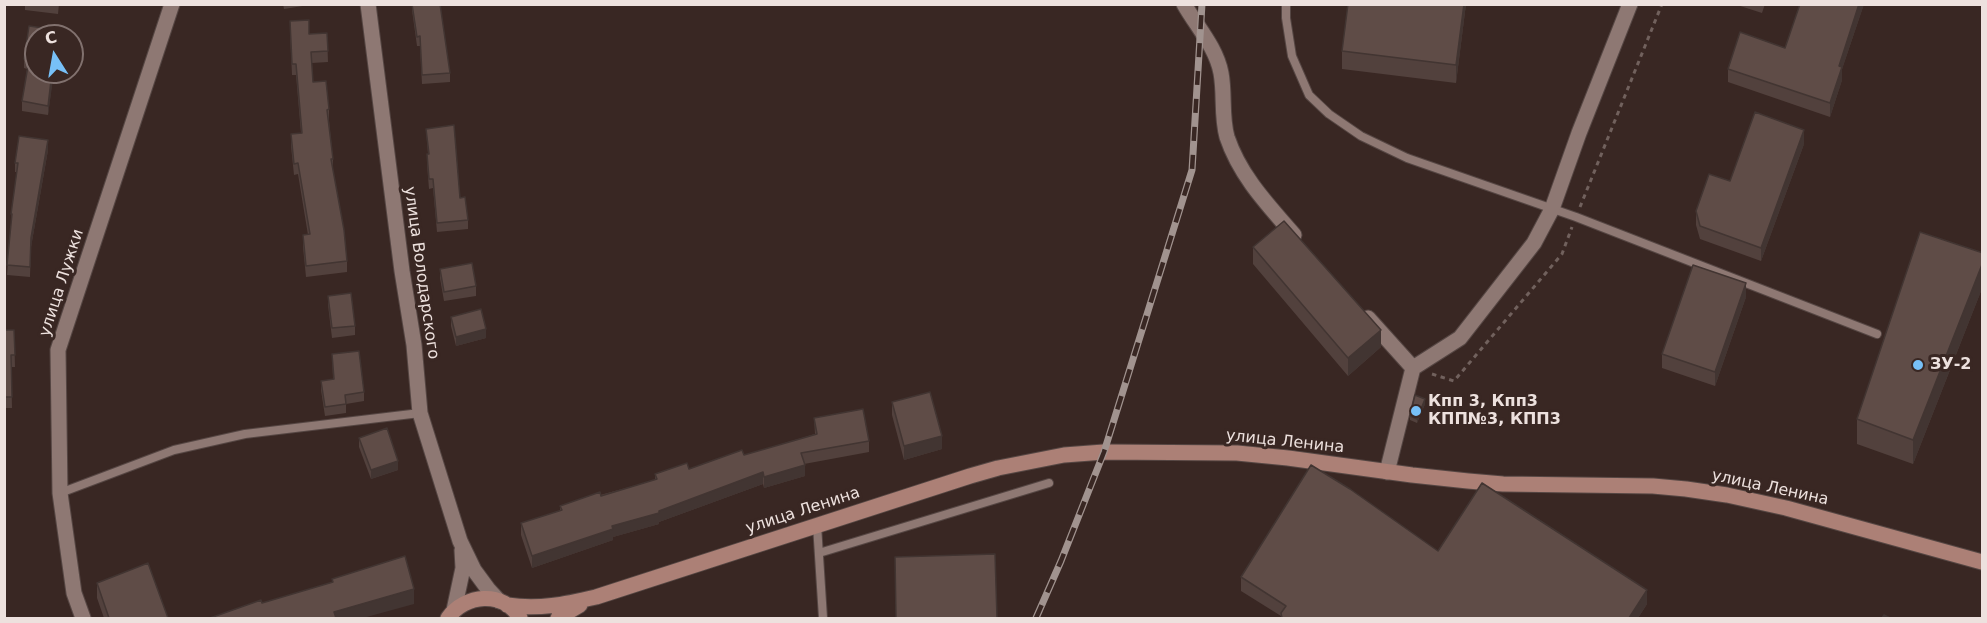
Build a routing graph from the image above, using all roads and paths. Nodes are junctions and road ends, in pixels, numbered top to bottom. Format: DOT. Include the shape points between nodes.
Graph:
graph roads {
  1 [pos="172,4"];
  2 [pos="368,4"];
  3 [pos="1184,4"];
  4 [pos="1286,4"];
  5 [pos="1630,4"];
  6 [pos="1552,209"];
  7 [pos="1305,247"];
  8 [pos="1359,308"];
  9 [pos="1877,334"];
  10 [pos="1413,368"];
  11 [pos="420,413"];
  12 [pos="1387,472"];
  13 [pos="1049,483"];
  14 [pos="60,493"];
  15 [pos="817,525"];
  16 [pos="460,541"];
  17 [pos="819,553"];
  18 [pos="1983,562"];
  19 [pos="596,597"];
  20 [pos="503,603"];
  21 [pos="451,614"];
  22 [pos="83,618"];
  23 [pos="520,618"];
  24 [pos="558,618"];
  25 [pos="823,618"];
  1 -- 14 [label="street, улица Лужки" via="58,350"];
  2 -- 11 [label="street, улица Володарского"];
  3 -- 7 [label="street" via="1216,54 1227,136 1238,162 1258,195"];
  4 -- 6 [label="lane" via="1292,56 1309,95 1329,114 1361,136 1407,158"];
  5 -- 6 [label="street"];
  6 -- 9 [label="lane"];
  6 -- 10 [label="street" via="1534,243 1460,338"];
  8 -- 10 [label="street"];
  10 -- 12 [label="street"];
  11 -- 14 [label="lane" via="245,434 164,453"];
  11 -- 16 [label="street, улица Володарского"];
  12 -- 15 [label="street, улица Ленина" via="1237,453 1064,455 979,473"];
  12 -- 18 [label="street, улица Ленина" via="1491,483 1653,486 1728,495"];
  13 -- 17 [label="lane"];
  14 -- 22 [label="street, улица Лужки" via="74,593"];
  15 -- 17 [label="lane"];
  15 -- 19 [label="street, улица Ленина"];
  16 -- 20 [label="street" via="474,570"];
  16 -- 21 [label="street" via="463,568"];
  17 -- 25 [label="lane"];
  19 -- 20 [label="street" via="547,607"];
  19 -- 24 [label="street"];
  20 -- 21 [label="street" via="475,599"];
  20 -- 23 [label="street"];
}
